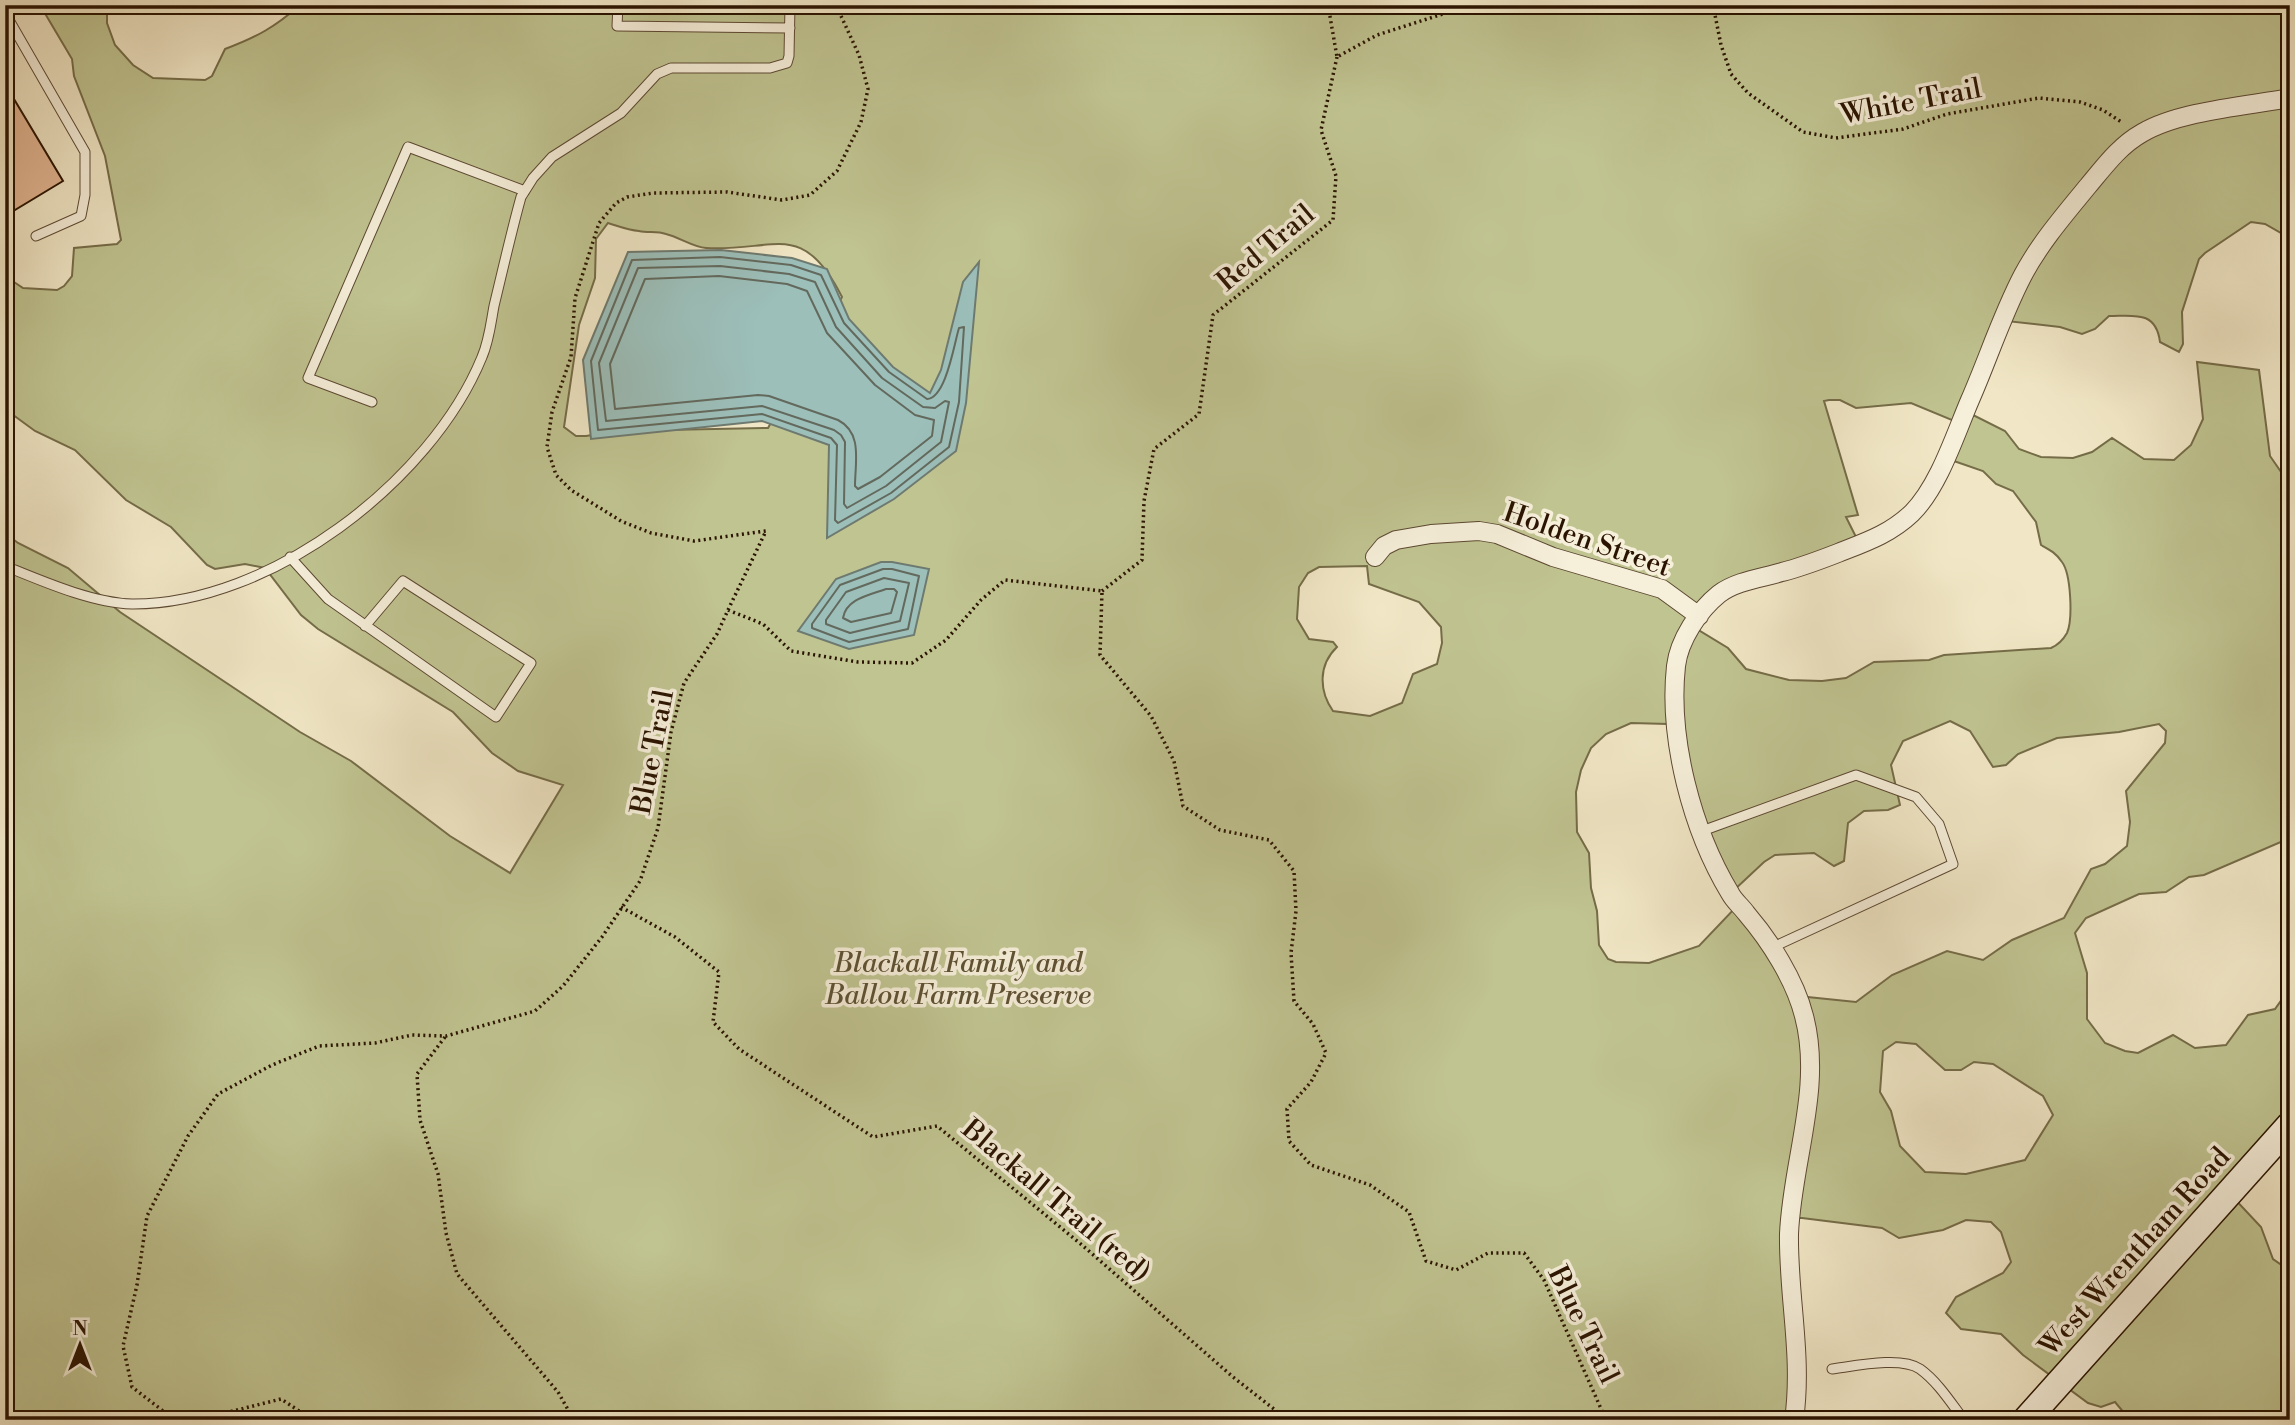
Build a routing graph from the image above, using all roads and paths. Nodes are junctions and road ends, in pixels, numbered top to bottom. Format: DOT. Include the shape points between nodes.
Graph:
graph roads {
  1 [pos="618,5"];
  2 [pos="790,5"];
  3 [pos="836,5"];
  4 [pos="1328,5"];
  5 [pos="1471,5"];
  6 [pos="1713,5"];
  7 [pos="5,13"];
  8 [pos="790,28"];
  9 [pos="1337,57"];
  10 [pos="2290,98"];
  11 [pos="2140,134"];
  12 [pos="525,191"];
  13 [pos="36,236"];
  14 [pos="372,402"];
  15 [pos="290,557"];
  16 [pos="1375,557"];
  17 [pos="5,566"];
  18 [pos="1101,591"];
  19 [pos="728,610"];
  20 [pos="1699,616"];
  21 [pos="365,626"];
  22 [pos="1702,831"];
  23 [pos="621,906"];
  24 [pos="1770,948"];
  25 [pos="446,1036"];
  26 [pos="2290,1125"];
  27 [pos="1832,1369"];
  28 [pos="1288,1419"];
  29 [pos="313,1420"];
  30 [pos="574,1420"];
  31 [pos="1606,1420"];
  32 [pos="1794,1420"];
  33 [pos="1965,1420"];
  34 [pos="2025,1420"];
  1 -- 8 [label="lane" via="617,26"];
  2 -- 8 [label="lane"];
  3 -- 19 [label="path, Blue Trail" via="859,55 868,89 861,122 837,170 810,195 782,200 727,192 653,192 616,203 600,223 575,298 571,357 552,412 547,447 556,475 571,490 621,521 651,533 694,541 766,531"];
  4 -- 9 [label="path"];
  5 -- 9 [label="path" via="1377,35"];
  6 -- 11 [label="path, White Trail" via="1731,74 1748,93 1803,132 1836,138 1903,129 1947,114 2039,98 2080,102 2103,110"];
  7 -- 13 [label="lane" via="85,152 81,216"];
  8 -- 12 [label="lane" via="789,56 780,66 670,68 657,74 621,113 552,157"];
  9 -- 18 [label="path, Red Trail" via="1321,130 1336,176 1333,220 1213,315 1199,414 1154,449 1144,501 1142,560"];
  10 -- 11 [label="street" via="2166,122"];
  11 -- 20 [label="street" via="2103,166 2025,272 1943,460 1915,510 1891,532 1863,544 1737,584 1719,594"];
  12 -- 14 [label="lane" via="408,147 308,378"];
  12 -- 15 [label="lane" via="483,355 456,410 410,468 372,504"];
  15 -- 17 [label="lane" via="233,586 176,600 130,604 79,594"];
  15 -- 21 [label="lane" via="328,599"];
  16 -- 20 [label="street, Holden Street" via="1396,540 1479,531 1662,589"];
  18 -- 19 [label="path" via="1005,580 946,640 912,663 859,662 791,651 763,624"];
  18 -- 31 [label="path, Blue Trail" via="1100,655 1151,716 1174,761 1183,806 1220,830 1269,840 1294,871 1294,1002 1314,1024 1326,1053 1311,1082 1287,1109 1289,1141 1311,1165 1370,1185 1409,1212 1426,1261 1455,1270 1488,1253 1524,1253 1544,1280"];
  19 -- 23 [label="path, Blue Trail" via="684,683 671,732 658,828 640,881"];
  20 -- 22 [label="street" via="1681,644 1673,709 1677,741"];
  21 -- 21 [label="lane" via="496,717 531,663 403,581"];
  22 -- 24 [label="street" via="1732,897"];
  22 -- 24 [label="lane" via="1856,775 1916,797 1939,824 1953,864"];
  23 -- 25 [label="path, Blue Trail" via="563,986 535,1011"];
  23 -- 28 [label="path, Blackall Trail (red)" via="675,937 719,972 713,1022 740,1049 873,1138 937,1126"];
  24 -- 32 [label="street" via="1797,992 1811,1058 1790,1233 1799,1388"];
  25 -- 29 [label="path, Blue Trail" via="412,1035 375,1043 318,1046 218,1094 188,1136 147,1216 122,1346 132,1387 167,1414 217,1415 281,1399"];
  25 -- 30 [label="path" via="416,1074 420,1120 438,1174 457,1274 558,1392"];
  26 -- 34 [label="street, West Wrentham Road"];
  27 -- 33 [label="lane" via="1902,1363 1918,1368"];
}
